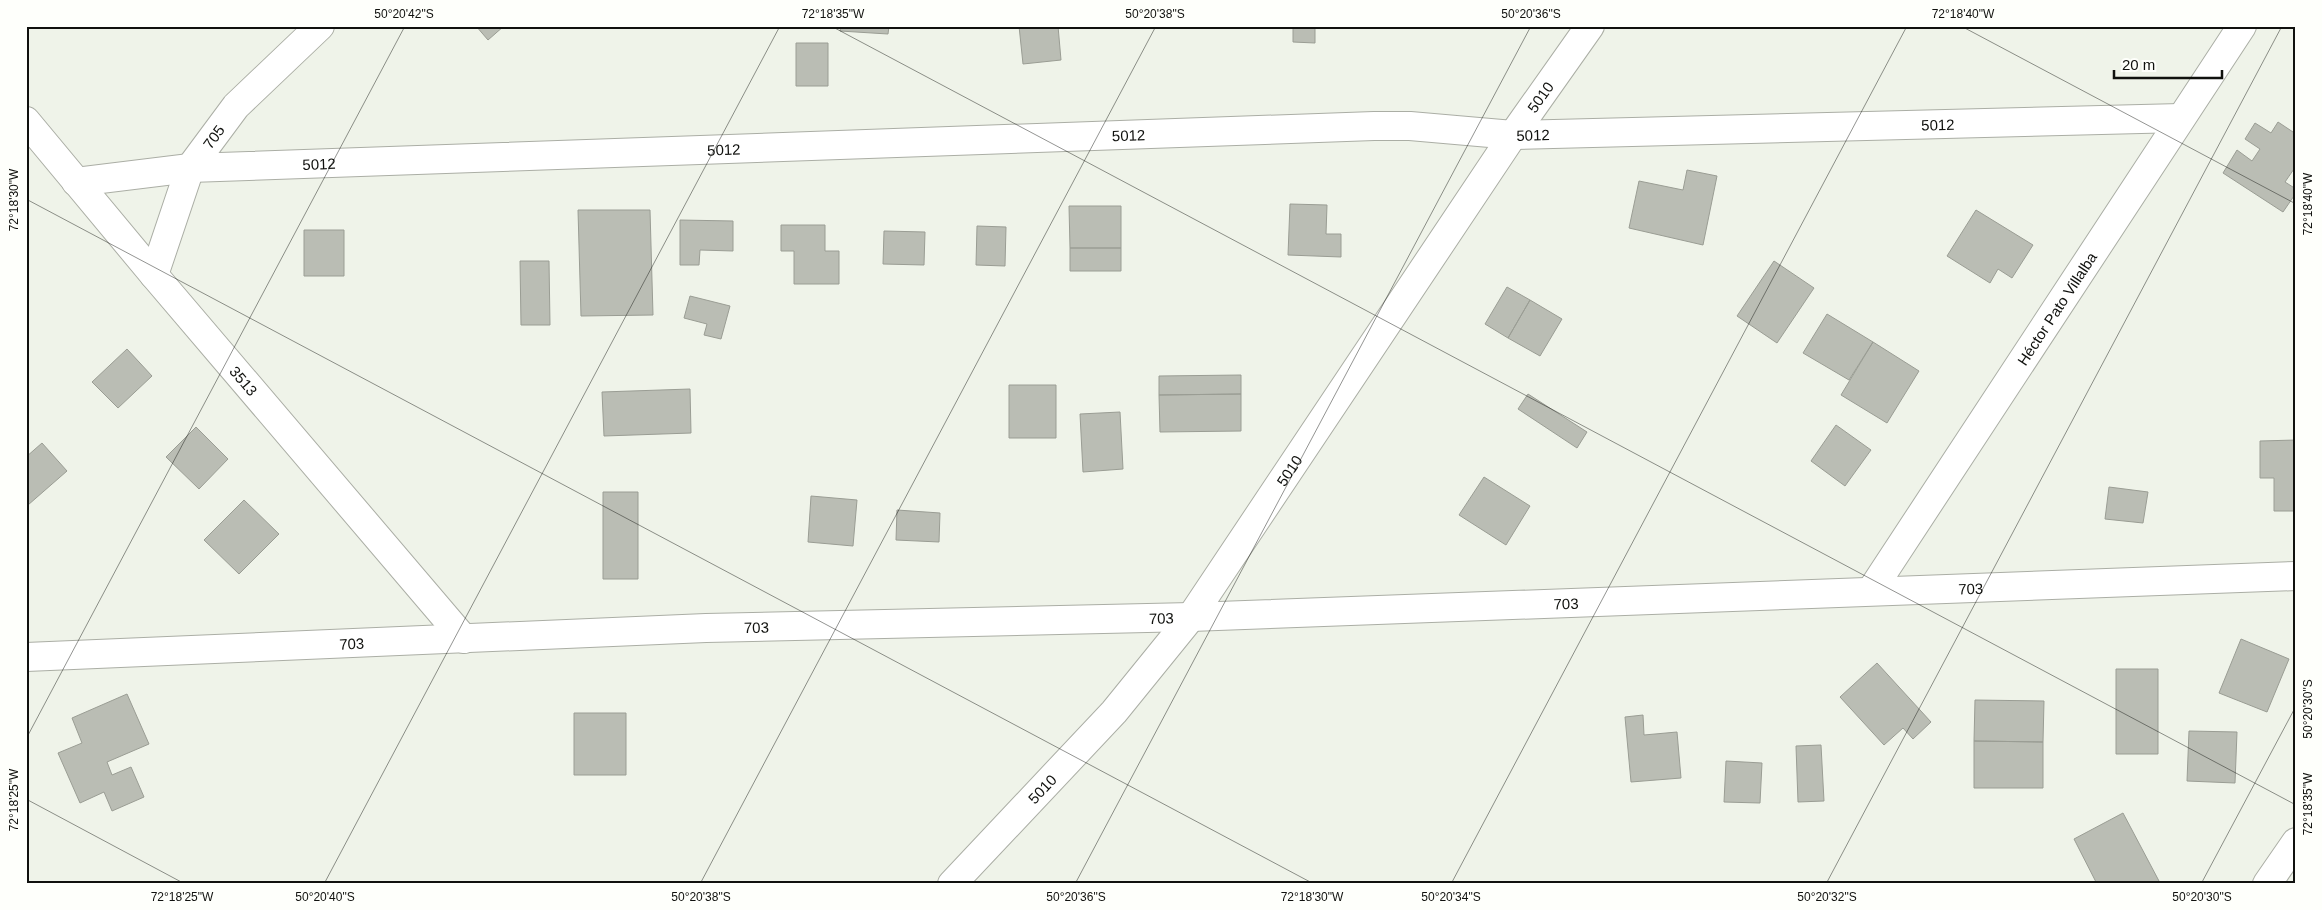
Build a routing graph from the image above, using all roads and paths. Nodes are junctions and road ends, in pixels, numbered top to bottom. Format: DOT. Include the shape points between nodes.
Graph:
graph roads {
  1 [pos="320,26"];
  2 [pos="1590,26"];
  3 [pos="2242,26"];
  4 [pos="2181,118"];
  5 [pos="26,121"];
  6 [pos="1513,135"];
  7 [pos="190,168"];
  8 [pos="76,182"];
  9 [pos="154,275"];
  10 [pos="2296,576"];
  11 [pos="1871,591"];
  12 [pos="1191,618"];
  13 [pos="464,639"];
  14 [pos="26,657"];
  15 [pos="2296,842"];
  16 [pos="952,884"];
  17 [pos="2267,884"];
  1 -- 7 [label="street, 705" via="236,106"];
  2 -- 6 [label="street, 5010"];
  3 -- 4 [label="street, Héctor Pato Villalba"];
  4 -- 6 [label="street, 5012"];
  4 -- 11 [label="street, Héctor Pato Villalba"];
  5 -- 8 [label="street, 3513"];
  6 -- 7 [label="street, 5012" via="1374,126"];
  6 -- 12 [label="street, 5010"];
  7 -- 8 [label="street, 5012"];
  7 -- 9 [label="street, 705"];
  8 -- 9 [label="street, 3513"];
  9 -- 13 [label="street, 3513"];
  10 -- 11 [label="street, 703"];
  11 -- 12 [label="street, 703"];
  12 -- 13 [label="street, 703" via="706,628"];
  12 -- 16 [label="street, 5010" via="1114,712"];
  13 -- 14 [label="street, 703"];
  15 -- 17 [label="street"];
}
